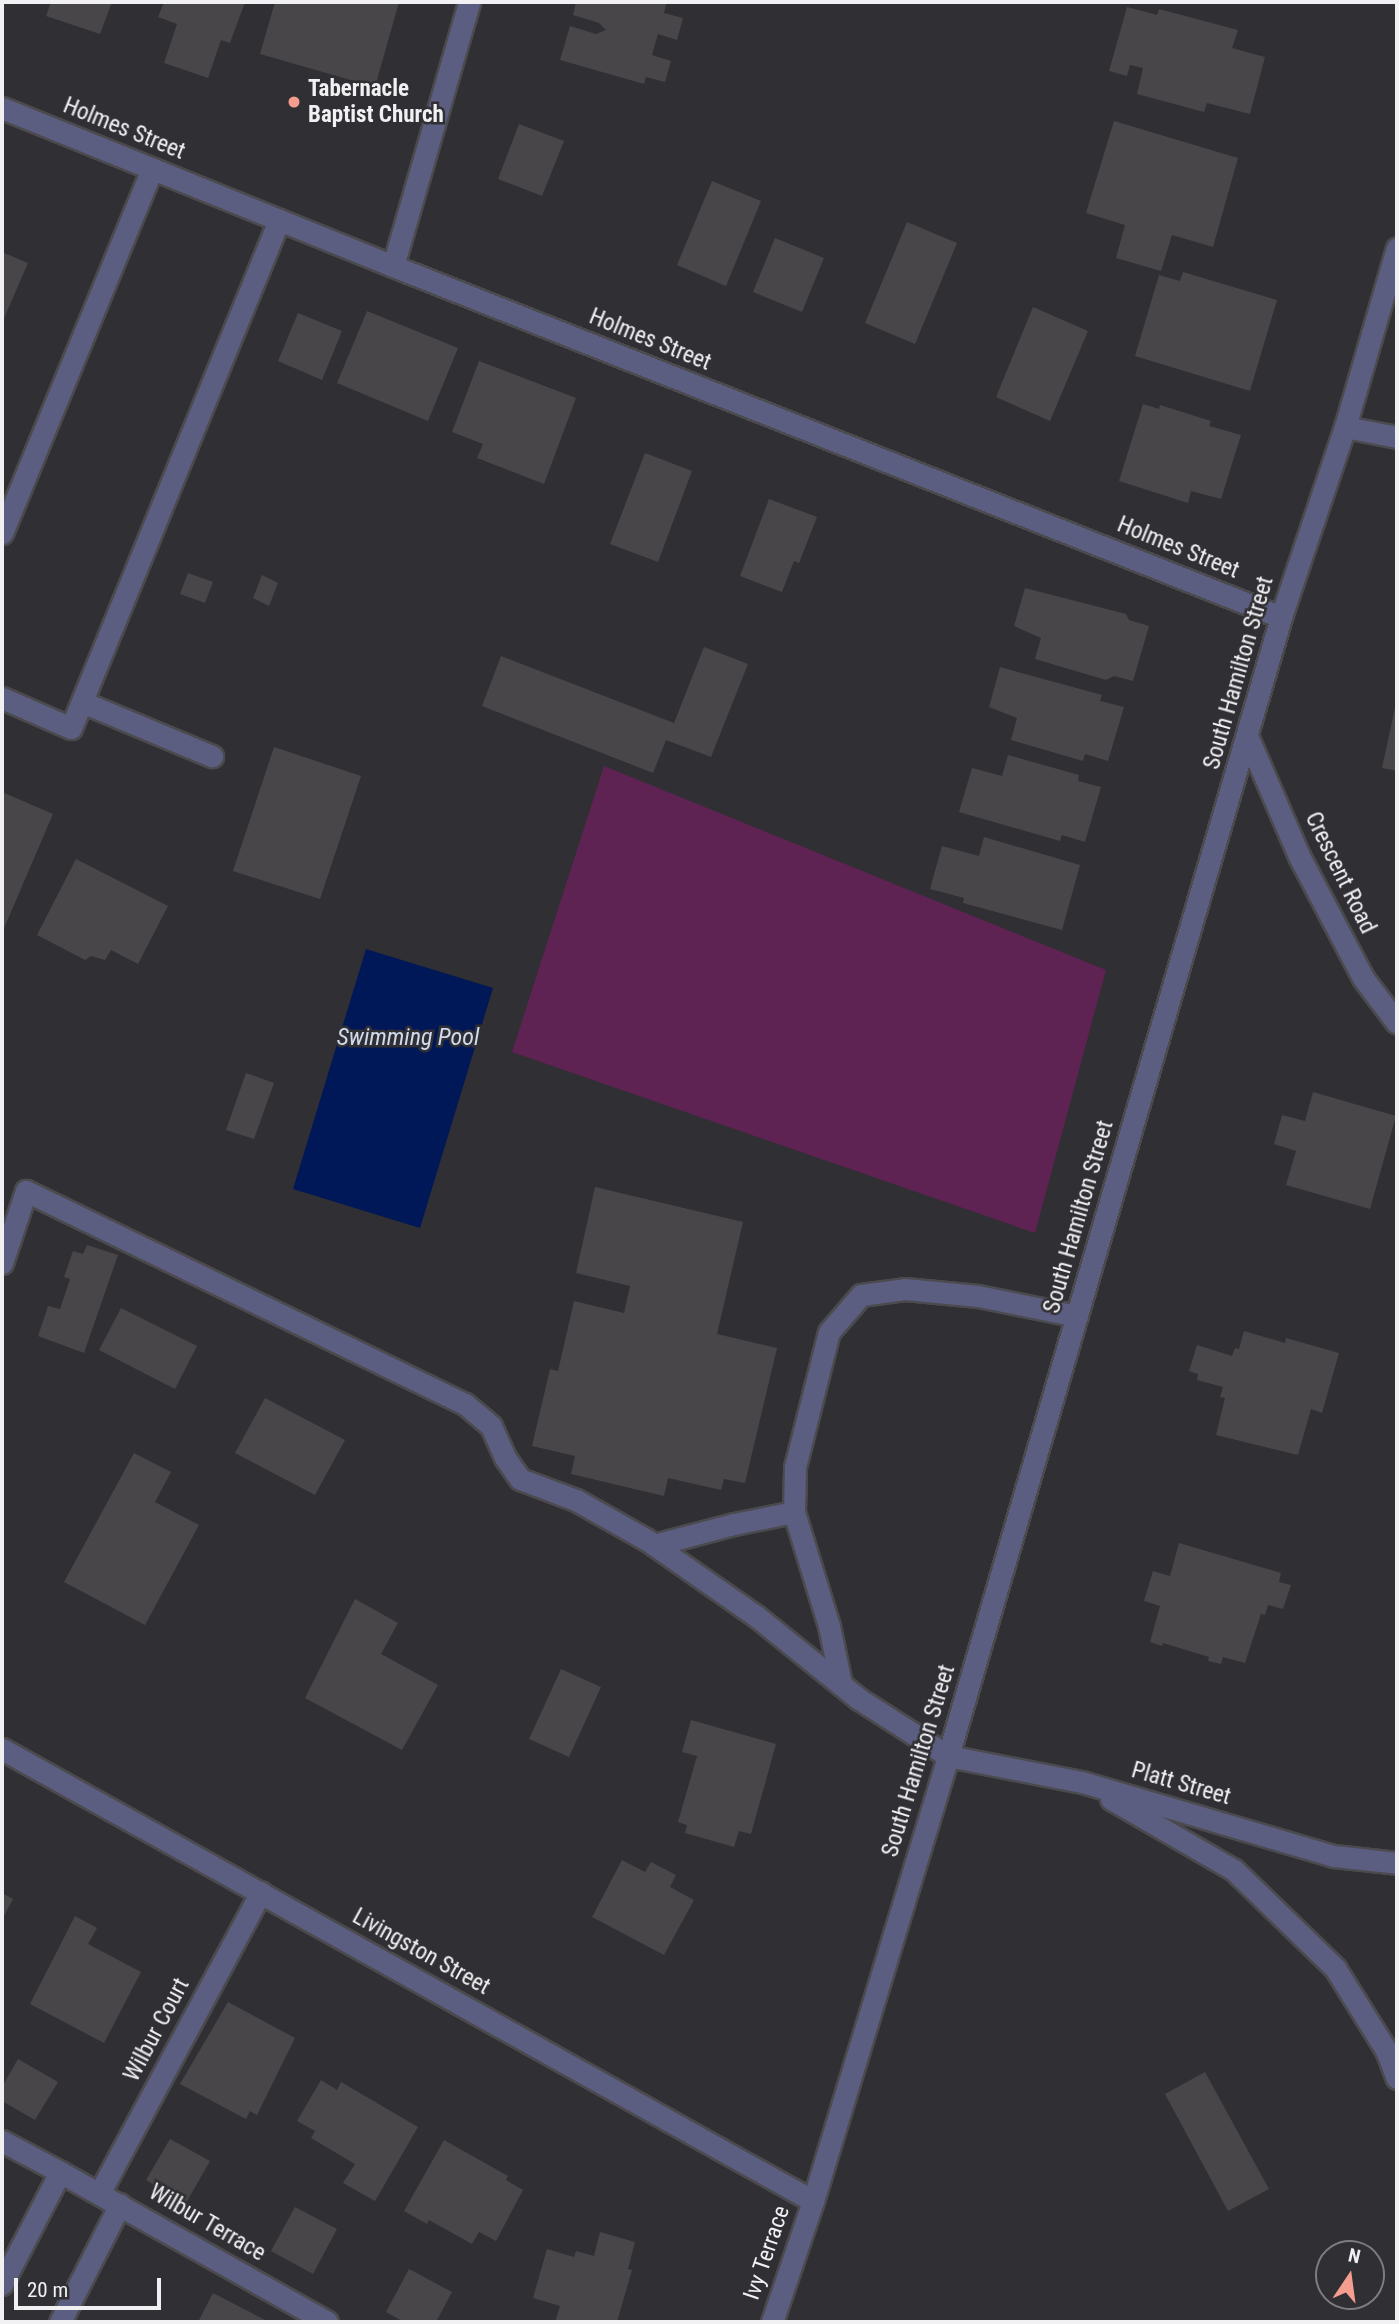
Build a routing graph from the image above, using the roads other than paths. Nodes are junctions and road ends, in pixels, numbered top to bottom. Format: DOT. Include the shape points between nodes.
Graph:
graph roads {
  1 [pos="469,2"];
  2 [pos="2,108"];
  3 [pos="152,169"];
  4 [pos="279,220"];
  5 [pos="1397,248"];
  6 [pos="393,266"];
  7 [pos="1345,427"];
  8 [pos="1397,436"];
  9 [pos="2,533"];
  10 [pos="1281,617"];
  11 [pos="2,698"];
  12 [pos="82,702"];
  13 [pos="1248,738"];
  14 [pos="212,756"];
  15 [pos="1397,1023"];
  16 [pos="2,1263"];
  17 [pos="1077,1316"];
  18 [pos="794,1512"];
  19 [pos="654,1545"];
  20 [pos="841,1684"];
  21 [pos="2,1749"];
  22 [pos="948,1756"];
  23 [pos="1082,1782"];
  24 [pos="1397,1863"];
  25 [pos="261,1892"];
  26 [pos="1397,2078"];
  27 [pos="2,2141"];
  28 [pos="60,2172"];
  29 [pos="100,2192"];
  30 [pos="813,2201"];
  31 [pos="120,2204"];
  32 [pos="2,2284"];
  33 [pos="60,2322"];
  34 [pos="327,2322"];
  35 [pos="772,2322"];
  1 -- 6 [label="street"];
  2 -- 3 [label="street, Holmes Street"];
  3 -- 4 [label="street, Holmes Street"];
  3 -- 9 [label="street"];
  4 -- 6 [label="street, Holmes Street"];
  4 -- 12 [label="street"];
  5 -- 7 [label="street, South Hamilton Street"];
  6 -- 10 [label="street, Holmes Street"];
  7 -- 8 [label="street"];
  7 -- 10 [label="street, South Hamilton Street"];
  10 -- 13 [label="street, South Hamilton Street"];
  11 -- 12 [label="street" via="71,728"];
  12 -- 14 [label="street"];
  13 -- 15 [label="street, Crescent Road" via="1300,856 1363,978"];
  13 -- 17 [label="street, South Hamilton Street"];
  16 -- 19 [label="street" via="26,1191 465,1404 491,1426 520,1479 576,1500"];
  17 -- 18 [label="street" via="978,1296 905,1289 861,1296 829,1332 795,1467"];
  17 -- 22 [label="street, South Hamilton Street"];
  18 -- 19 [label="street"];
  18 -- 20 [label="street" via="829,1626"];
  19 -- 20 [label="street" via="756,1616"];
  20 -- 22 [label="street"];
  21 -- 25 [label="street, Livingston Street"];
  22 -- 23 [label="street, Platt Street"];
  22 -- 30 [label="street, South Hamilton Street"];
  23 -- 24 [label="street, Platt Street" via="1334,1856"];
  23 -- 26 [label="street" via="1234,1870 1335,1968 1386,2050"];
  25 -- 29 [label="street, Wilbur Court"];
  25 -- 30 [label="street, Livingston Street"];
  27 -- 28 [label="street, Wilbur Terrace"];
  28 -- 29 [label="street, Wilbur Terrace"];
  28 -- 32 [label="street"];
  29 -- 31 [label="street, Wilbur Terrace"];
  30 -- 35 [label="street, Ivy Terrace"];
  31 -- 33 [label="street"];
  31 -- 34 [label="street, Wilbur Terrace"];
}
